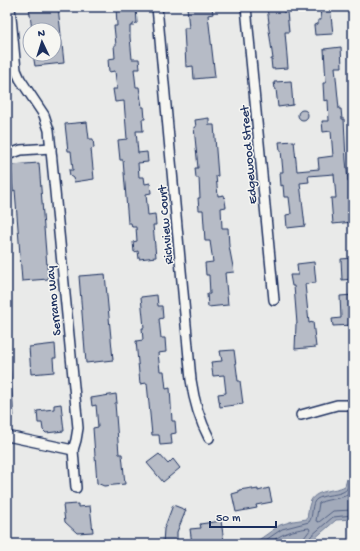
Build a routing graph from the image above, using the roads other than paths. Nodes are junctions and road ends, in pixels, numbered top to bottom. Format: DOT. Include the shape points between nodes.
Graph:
graph roads {
  1 [pos="10,7"];
  2 [pos="157,7"];
  3 [pos="246,7"];
  4 [pos="10,42"];
  5 [pos="51,148"];
  6 [pos="7,155"];
  7 [pos="274,300"];
  8 [pos="353,405"];
  9 [pos="301,415"];
  10 [pos="7,436"];
  11 [pos="209,438"];
  12 [pos="73,450"];
  13 [pos="76,488"];
  1 -- 4 [label="street, Serrano Way"];
  2 -- 11 [label="street, Richview Court" via="191,380 195,404"];
  3 -- 7 [label="street, Edgewood Street"];
  4 -- 5 [label="street, Serrano Way" via="20,80 44,115"];
  5 -- 6 [label="street" via="21,150"];
  5 -- 12 [label="street, Serrano Way" via="78,428"];
  8 -- 9 [label="street" via="337,405"];
  10 -- 12 [label="street"];
  12 -- 13 [label="street, Serrano Way"];
}
